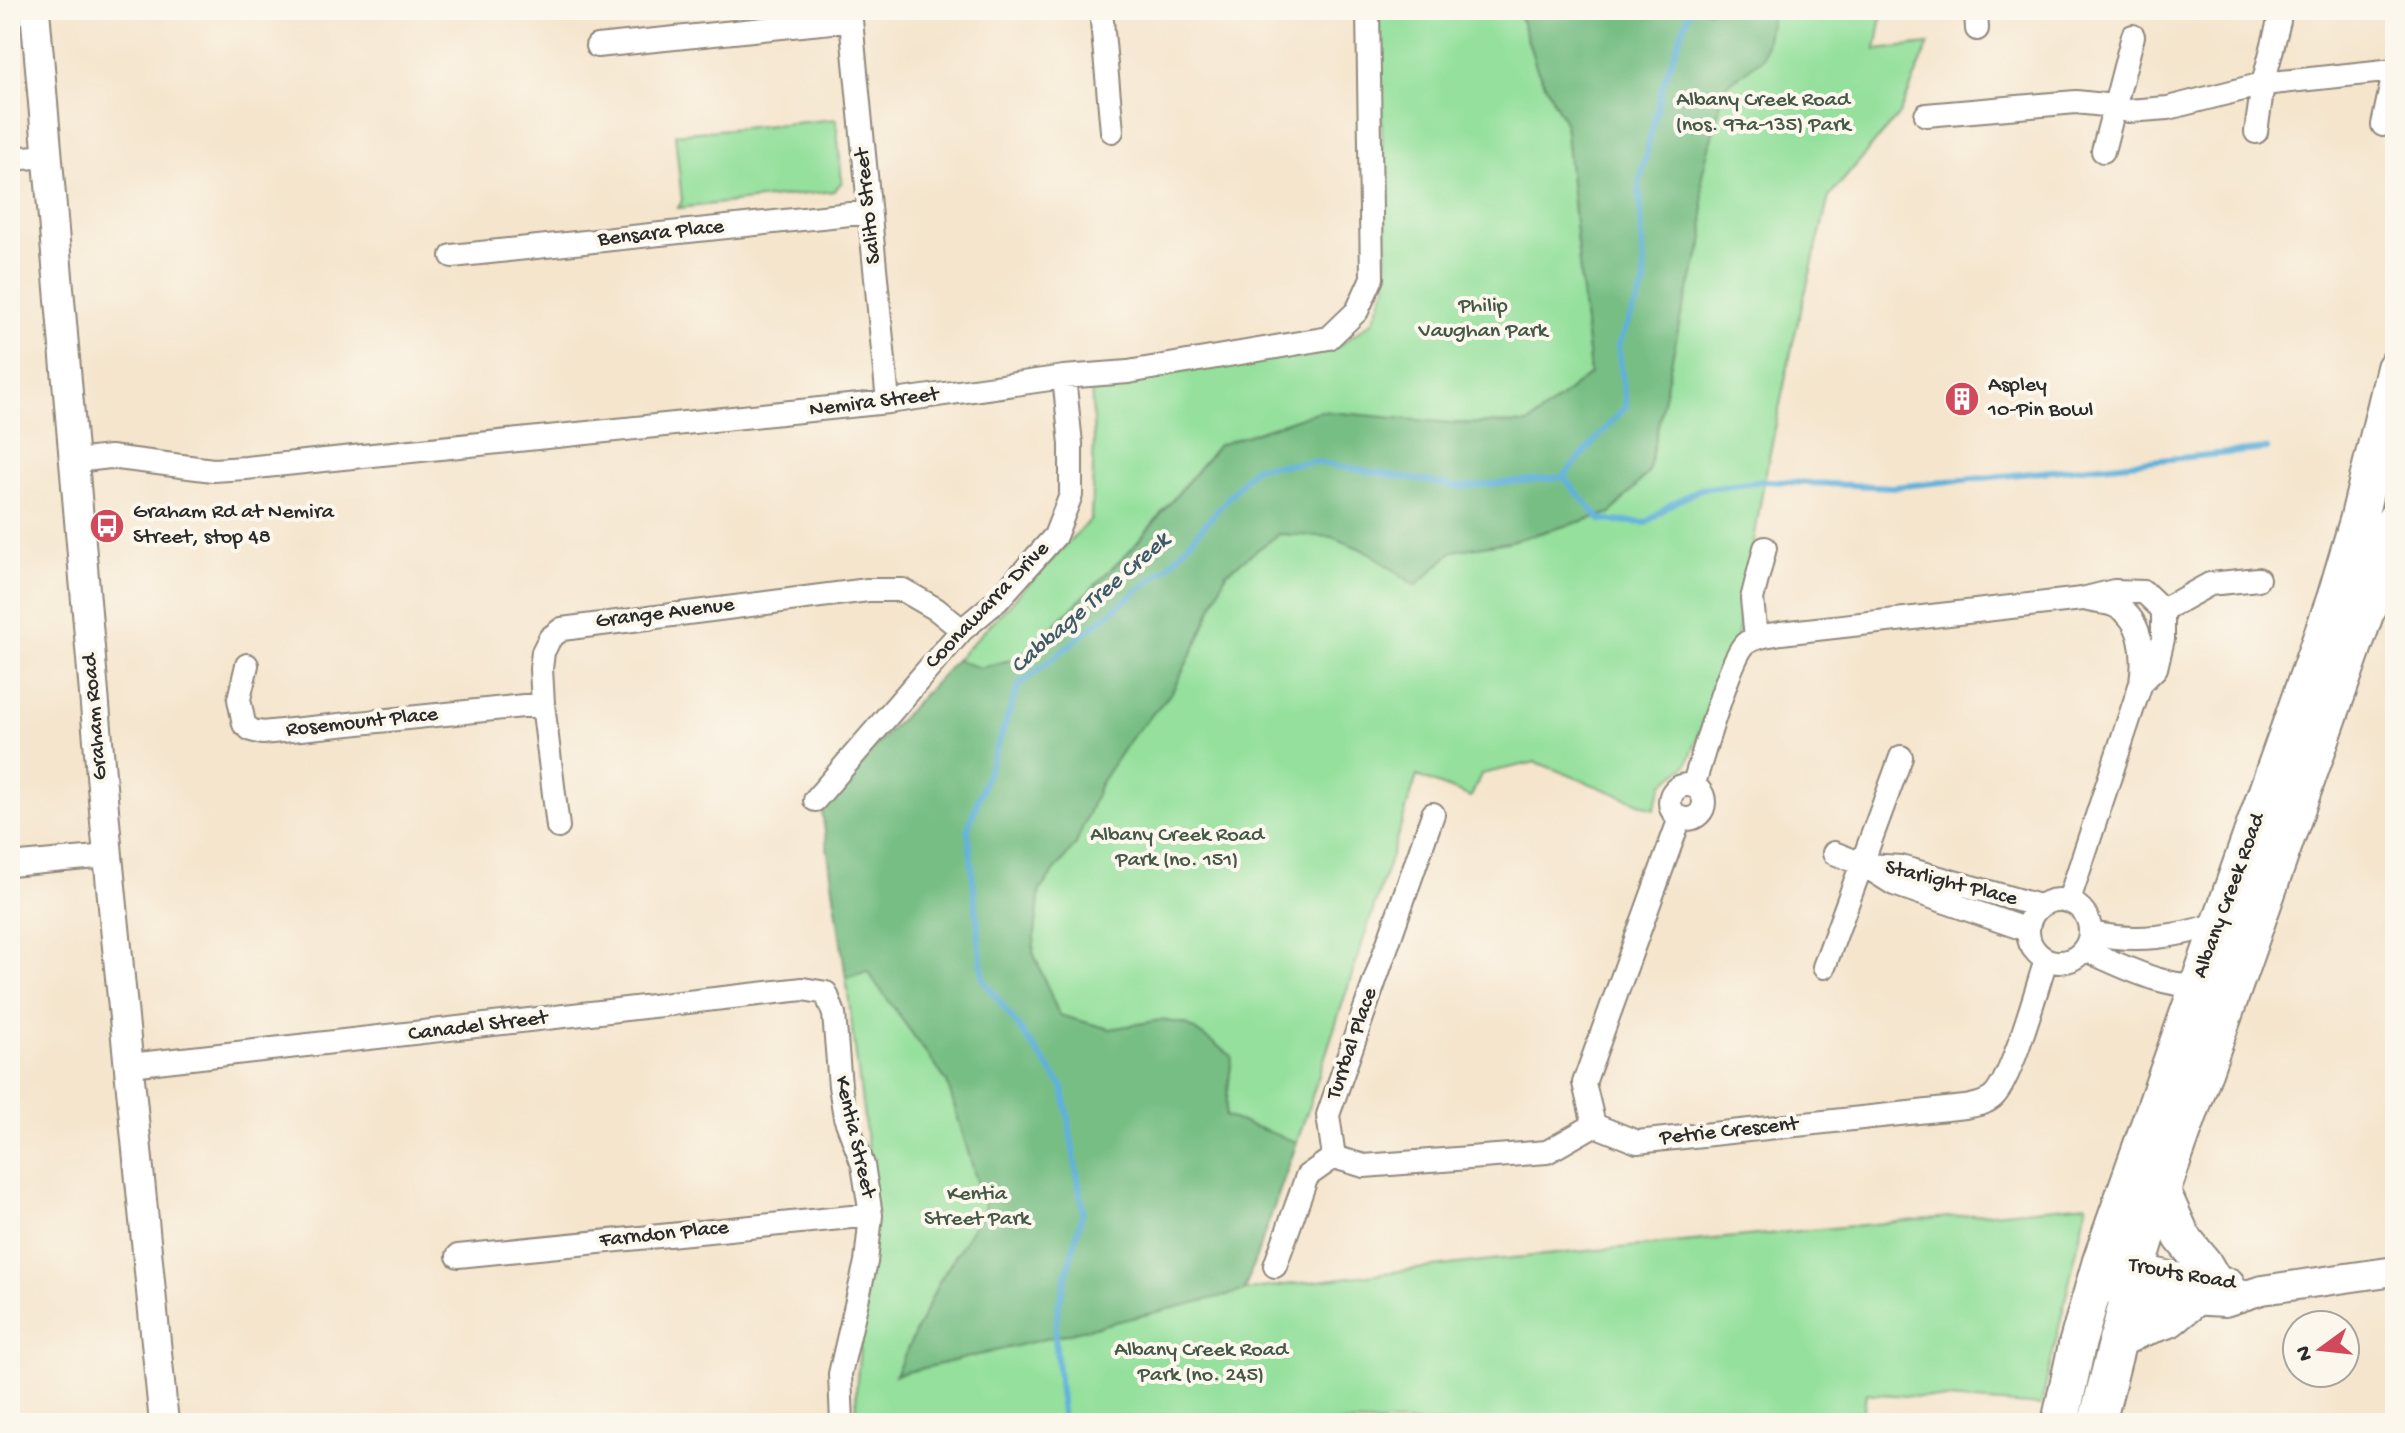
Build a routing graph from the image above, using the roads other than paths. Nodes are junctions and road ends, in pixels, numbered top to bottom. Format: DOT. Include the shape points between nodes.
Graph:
graph roads {
  1 [pos="35,10"];
  2 [pos="1101,10"];
  3 [pos="1368,10"];
  4 [pos="851,15"];
  5 [pos="2279,21"];
  6 [pos="2133,36"];
  7 [pos="597,46"];
  8 [pos="2394,69"];
  9 [pos="2263,84"];
  10 [pos="2114,106"];
  11 [pos="1926,115"];
  12 [pos="2383,125"];
  13 [pos="1112,131"];
  14 [pos="2256,132"];
  15 [pos="2103,151"];
  16 [pos="49,156"];
  17 [pos="10,159"];
  18 [pos="869,212"];
  19 [pos="452,256"];
  20 [pos="1064,377"];
  21 [pos="2394,379"];
  22 [pos="888,402"];
  23 [pos="75,461"];
  24 [pos="2395,520"];
  25 [pos="1765,548"];
  26 [pos="2258,579"];
  27 [pos="2082,599"];
  28 [pos="2163,610"];
  29 [pos="962,630"];
  30 [pos="1756,638"];
  31 [pos="247,665"];
  32 [pos="2141,683"];
  33 [pos="543,704"];
  34 [pos="1901,757"];
  35 [pos="815,800"];
  36 [pos="1433,814"];
  37 [pos="558,827"];
  38 [pos="1834,853"];
  39 [pos="108,856"];
  40 [pos="1862,864"];
  41 [pos="10,865"];
  42 [pos="2069,900"];
  43 [pos="2039,906"];
  44 [pos="2220,923"];
  45 [pos="2027,930"];
  46 [pos="2088,941"];
  47 [pos="2246,951"];
  48 [pos="2046,960"];
  49 [pos="1824,967"];
  50 [pos="2199,985"];
  51 [pos="826,993"];
  52 [pos="130,1065"];
  53 [pos="1594,1125"];
  54 [pos="1334,1157"];
  55 [pos="2162,1192"];
  56 [pos="871,1215"];
  57 [pos="458,1256"];
  58 [pos="1275,1266"];
  59 [pos="2395,1271"];
  60 [pos="2098,1273"];
  61 [pos="2133,1280"];
  62 [pos="2202,1291"];
  63 [pos="2117,1340"];
  64 [pos="164,1423"];
  65 [pos="842,1423"];
  66 [pos="2060,1423"];
  67 [pos="2097,1423"];
  1 -- 16 [label="street, Graham Road"];
  2 -- 13 [label="street"];
  3 -- 20 [label="street, Nemira Street" via="1372,278 1357,311 1329,338 1128,372"];
  4 -- 7 [label="street"];
  4 -- 18 [label="street, Salito Street"];
  5 -- 9 [label="street"];
  6 -- 10 [label="street"];
  8 -- 9 [label="street"];
  8 -- 12 [label="street"];
  9 -- 10 [label="street" via="2168,108 2128,111"];
  9 -- 14 [label="street"];
  10 -- 11 [label="street" via="2076,102"];
  10 -- 15 [label="street"];
  16 -- 17 [label="street"];
  16 -- 23 [label="street, Graham Road"];
  18 -- 19 [label="street, Bensara Place"];
  18 -- 22 [label="street, Salito Street"];
  20 -- 22 [label="street, Nemira Street"];
  20 -- 29 [label="street, Coonawarra Drive" via="1071,495 1055,536 998,600"];
  21 -- 44 [label="main road, Albany Creek Road" via="2335,599"];
  22 -- 23 [label="street, Nemira Street" via="246,468 213,470 110,457"];
  23 -- 39 [label="street, Graham Road"];
  24 -- 47 [label="main road, Albany Creek Road"];
  25 -- 30 [label="street" via="1752,599"];
  26 -- 28 [label="street" via="2210,584"];
  27 -- 28 [label="street" via="2114,591 2144,592"];
  27 -- 30 [label="street"];
  27 -- 32 [label="street" via="2114,605 2136,623 2144,661"];
  28 -- 32 [label="street" via="2156,668"];
  29 -- 33 [label="street, Grange Avenue" via="903,590 576,625 550,638 543,652"];
  29 -- 35 [label="street, Coonawarra Drive"];
  30 -- 53 [label="street" via="1745,644 1733,664 1693,786 1702,796 1702,809 1697,816 1680,818 1584,1083"];
  31 -- 33 [label="street, Rosemount Place" via="239,699 244,724 262,733"];
  32 -- 42 [label="street"];
  33 -- 37 [label="street, Grange Avenue"];
  34 -- 40 [label="street, Starlight Place"];
  36 -- 54 [label="street, Turrbal Place" via="1328,1115"];
  38 -- 40 [label="street, Starlight Place"];
  39 -- 41 [label="street"];
  39 -- 52 [label="street, Graham Road"];
  40 -- 43 [label="street, Starlight Place" via="1901,867"];
  40 -- 45 [label="street, Starlight Place" via="1894,884"];
  40 -- 49 [label="street, Starlight Place"];
  42 -- 43 [label="street"];
  42 -- 46 [label="street" via="2086,914"];
  43 -- 45 [label="street"];
  44 -- 46 [label="street" via="2167,937"];
  44 -- 50 [label="main road, Albany Creek Road"];
  45 -- 48 [label="street" via="2031,944"];
  46 -- 48 [label="street" via="2066,962"];
  46 -- 50 [label="street" via="2166,981"];
  47 -- 50 [label="street" via="2227,957 2216,977"];
  47 -- 55 [label="main road, Albany Creek Road"];
  48 -- 53 [label="street, Petrie Crescent" via="2011,1065 1987,1101 1637,1142"];
  50 -- 60 [label="main road, Albany Creek Road"];
  51 -- 52 [label="street, Canadel Street" via="803,989"];
  51 -- 56 [label="street, Kentia Street" via="834,1014 845,1117 863,1165"];
  52 -- 64 [label="street, Graham Road"];
  53 -- 54 [label="street" via="1547,1152 1364,1166"];
  54 -- 58 [label="street" via="1307,1176"];
  55 -- 61 [label="main road, Albany Creek Road"];
  55 -- 62 [label="main road" via="2182,1237 2203,1263"];
  56 -- 57 [label="street, Farndon Place"];
  56 -- 65 [label="street, Kentia Street" via="866,1262 840,1374"];
  59 -- 62 [label="street, Trouts Road" via="2262,1290"];
  60 -- 61 [label="street, Trouts Road"];
  60 -- 66 [label="main road, Albany Creek Road"];
  61 -- 62 [label="street, Trouts Road"];
  61 -- 63 [label="main road, Albany Creek Road"];
  62 -- 63 [label="main road" via="2169,1319"];
  63 -- 67 [label="main road, Albany Creek Road"];
}
